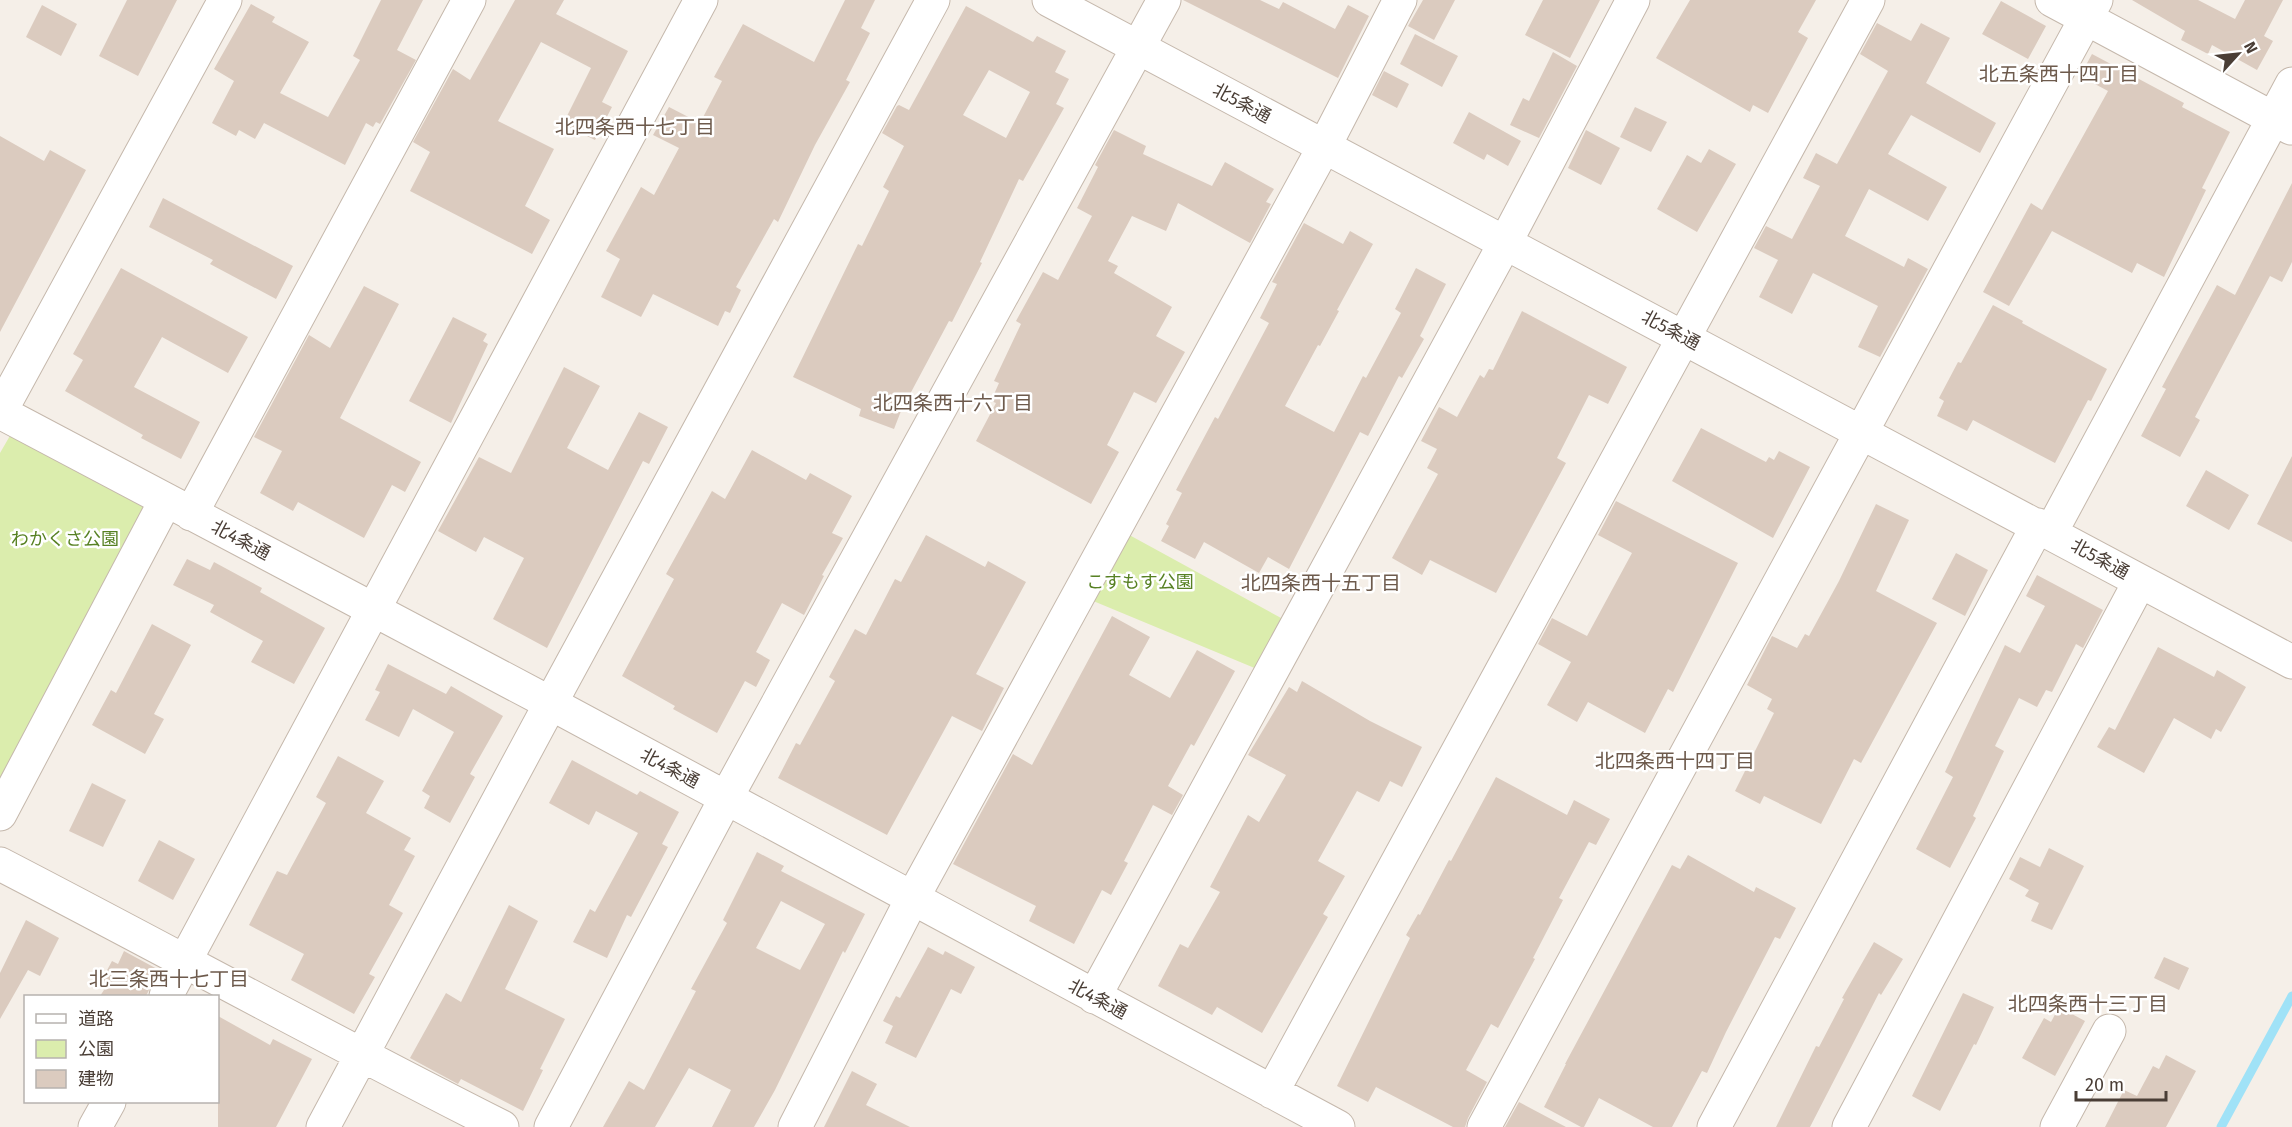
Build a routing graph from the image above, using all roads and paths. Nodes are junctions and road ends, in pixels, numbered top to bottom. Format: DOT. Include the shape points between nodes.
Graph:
graph roads {
  1 [pos="225,0"];
  2 [pos="469,0"];
  3 [pos="701,0"];
  4 [pos="933,0"];
  5 [pos="1049,0"];
  6 [pos="1164,0"];
  7 [pos="1400,0"];
  8 [pos="1634,0"];
  9 [pos="1868,0"];
  10 [pos="2052,0"];
  11 [pos="2091,9"];
  12 [pos="1138,48"];
  13 [pos="2292,84"];
  14 [pos="2283,123"];
  15 [pos="1324,147"];
  16 [pos="1505,243"];
  17 [pos="1684,336"];
  18 [pos="0,412"];
  19 [pos="1862,433"];
  20 [pos="178,507"];
  21 [pos="2044,529"];
  22 [pos="2140,581"];
  23 [pos="372,611"];
  24 [pos="2292,662"];
  25 [pos="550,703"];
  26 [pos="726,798"];
  27 [pos="0,814"];
  28 [pos="0,864"];
  29 [pos="912,899"];
  30 [pos="185,960"];
  31 [pos="167,995"];
  32 [pos="1094,997"];
  33 [pos="2109,1031"];
  34 [pos="362,1056"];
  35 [pos="1272,1092"];
  36 [pos="108,1103"];
  37 [pos="95,1127"];
  38 [pos="324,1127"];
  39 [pos="502,1127"];
  40 [pos="551,1127"];
  41 [pos="795,1127"];
  42 [pos="1338,1127"];
  43 [pos="1484,1127"];
  44 [pos="1714,1127"];
  45 [pos="1849,1127"];
  46 [pos="2057,1127"];
  1 -- 18 [label="street"];
  2 -- 20 [label="street"];
  3 -- 23 [label="street"];
  4 -- 25 [label="street"];
  5 -- 12 [label="street, 北5条通"];
  6 -- 12 [label="street"];
  7 -- 15 [label="street"];
  8 -- 16 [label="street"];
  9 -- 17 [label="street"];
  10 -- 11 [label="street"];
  11 -- 14 [label="street"];
  11 -- 19 [label="street"];
  12 -- 15 [label="street, 北5条通"];
  12 -- 26 [label="street"];
  13 -- 14 [label="street"];
  14 -- 21 [label="street"];
  15 -- 16 [label="street, 北5条通"];
  15 -- 29 [label="street"];
  16 -- 17 [label="street, 北5条通"];
  16 -- 32 [label="street"];
  17 -- 19 [label="street, 北5条通"];
  17 -- 35 [label="street"];
  18 -- 20 [label="street, 北4条通"];
  19 -- 21 [label="street, 北5条通"];
  19 -- 43 [label="street"];
  20 -- 23 [label="street, 北4条通"];
  20 -- 27 [label="street"];
  21 -- 22 [label="street, 北5条通"];
  21 -- 44 [label="street"];
  22 -- 24 [label="street, 北5条通"];
  22 -- 45 [label="street"];
  23 -- 25 [label="street, 北4条通"];
  23 -- 30 [label="street"];
  25 -- 26 [label="street, 北4条通"];
  25 -- 34 [label="street"];
  26 -- 29 [label="street, 北4条通"];
  26 -- 40 [label="street"];
  28 -- 30 [label="street"];
  29 -- 32 [label="street, 北4条通"];
  29 -- 41 [label="street"];
  30 -- 31 [label="street"];
  30 -- 34 [label="street"];
  32 -- 35 [label="street, 北4条通"];
  33 -- 46 [label="street"];
  34 -- 38 [label="street"];
  34 -- 39 [label="street"];
  35 -- 42 [label="street, 北4条通"];
  36 -- 37 [label="street"];
}
